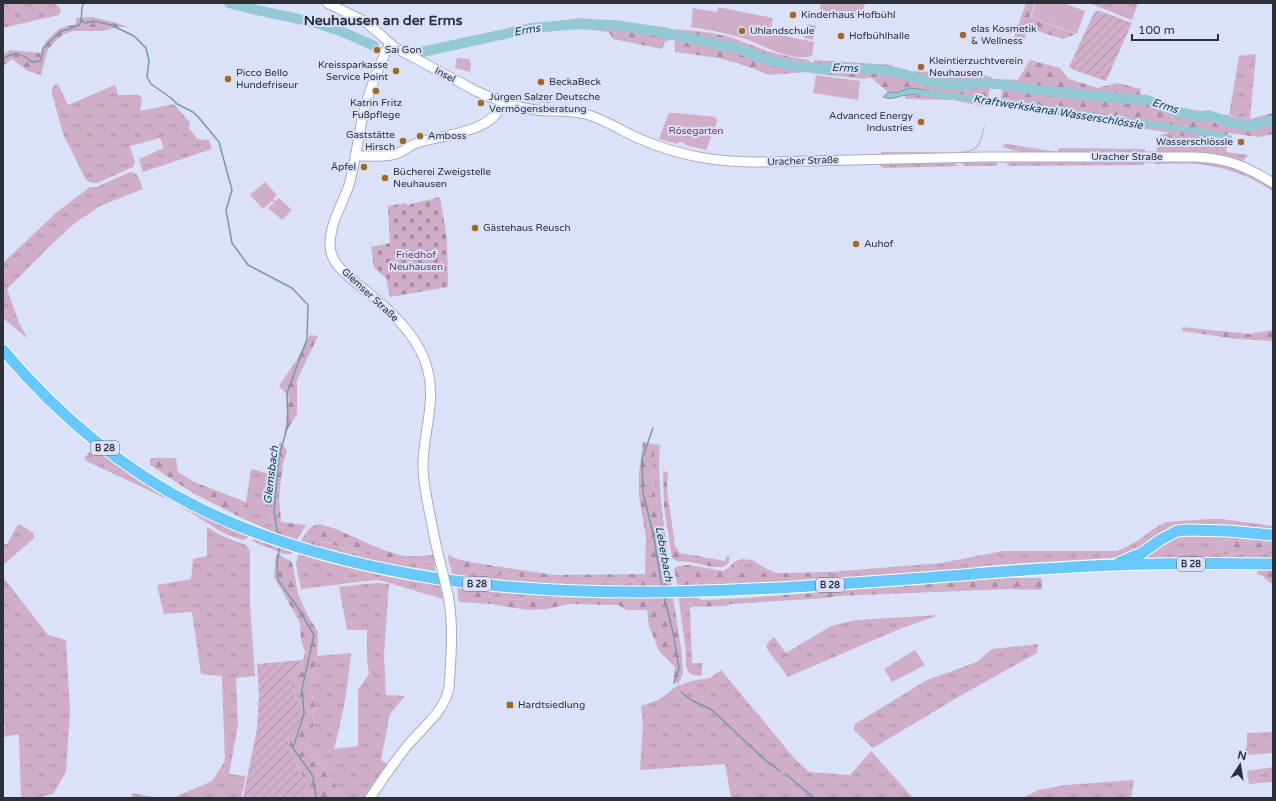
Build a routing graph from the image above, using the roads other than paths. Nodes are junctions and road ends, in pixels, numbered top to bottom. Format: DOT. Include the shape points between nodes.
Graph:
graph roads {
  1 [pos="326,3"];
  2 [pos="390,43"];
  3 [pos="502,102"];
  4 [pos="355,156"];
  5 [pos="1273,183"];
  6 [pos="3,350"];
  7 [pos="1273,535"];
  8 [pos="1273,564"];
  9 [pos="1108,565"];
  10 [pos="370,798"];
  1 -- 2 [label="street, Insel" via="364,21"];
  2 -- 3 [label="street, Insel" via="458,82"];
  2 -- 4 [label="street, Glemser Straße" via="372,81"];
  3 -- 4 [label="street" via="488,122 475,128 416,143 394,155"];
  3 -- 5 [label="street, Uracher Straße" via="521,108 587,115 660,147 715,161 1194,156 1226,160 1246,167"];
  4 -- 10 [label="street, Glemser Straße, bridge" via="349,186 334,222 331,252 338,266 388,309 402,325 421,349 425,361 430,382 430,407 423,467 452,628 448,694 440,710 389,769"];
  6 -- 9 [label="main road, B 28" via="76,426 162,487 227,521 275,540 382,569 476,584 551,590 692,592 786,588"];
  7 -- 9 [label="main road" via="1228,531 1177,531 1132,558"];
  8 -- 9 [label="main road, B 28"];
}
